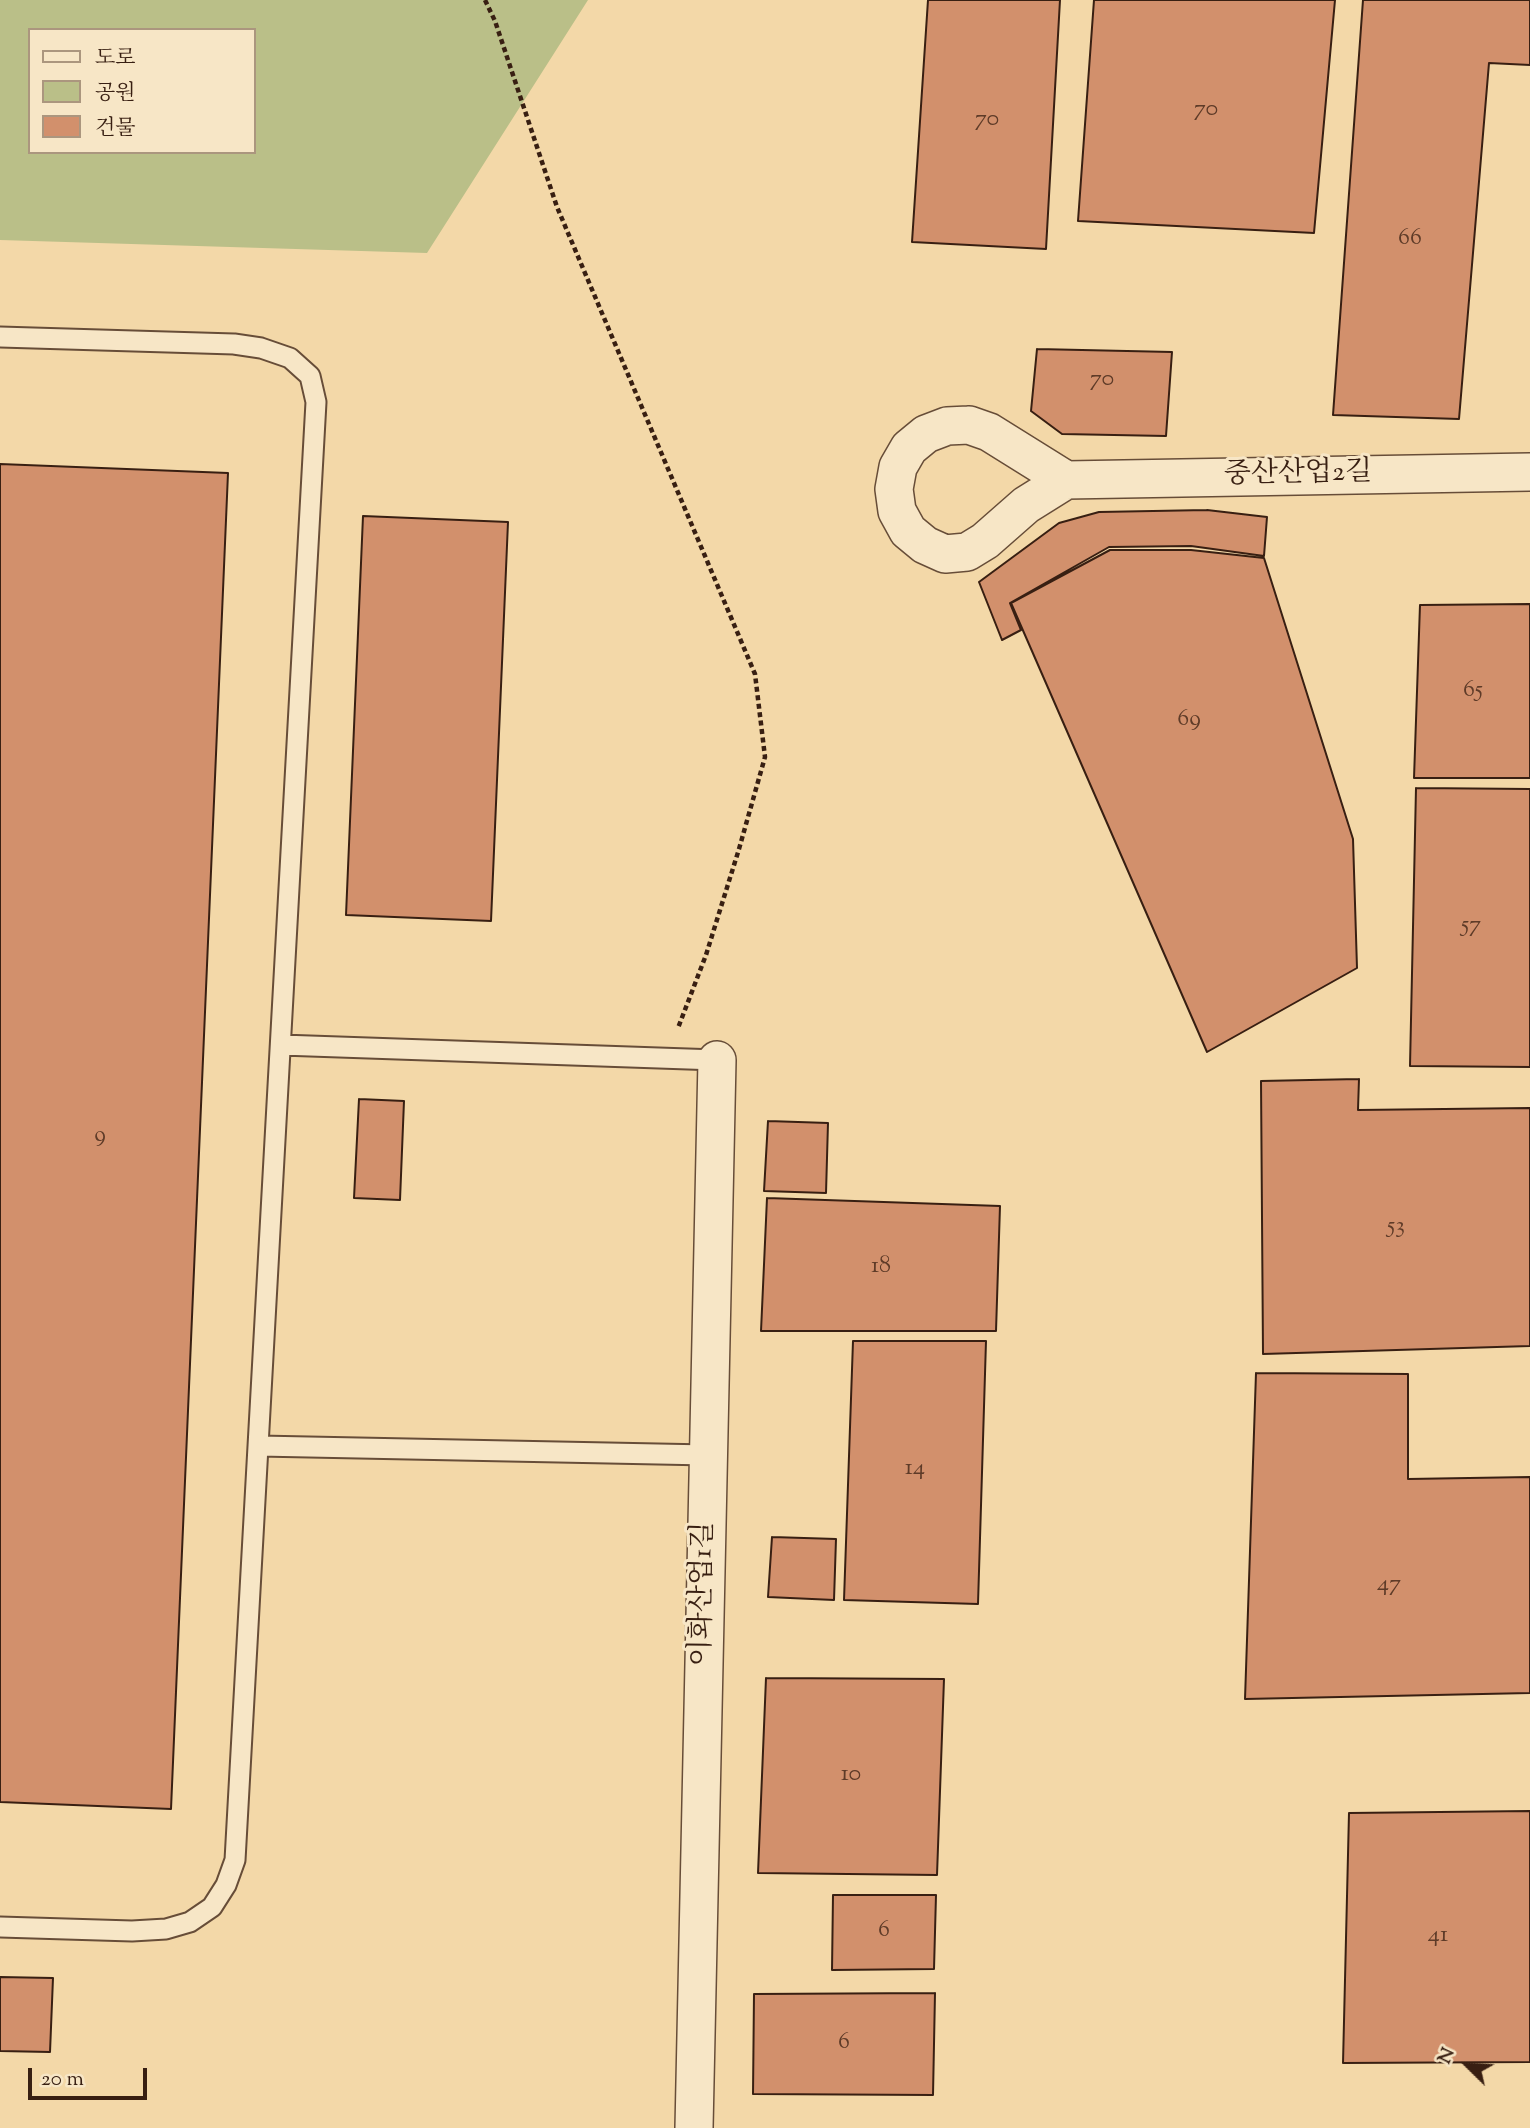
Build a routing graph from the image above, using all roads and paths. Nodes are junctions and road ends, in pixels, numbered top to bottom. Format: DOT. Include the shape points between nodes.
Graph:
graph roads {
  1 [pos="485,0"];
  2 [pos="0,337"];
  3 [pos="1530,472"];
  4 [pos="1066,480"];
  5 [pos="281,1045"];
  6 [pos="667,1059"];
  7 [pos="717,1060"];
  8 [pos="259,1446"];
  9 [pos="708,1455"];
  10 [pos="0,1927"];
  11 [pos="694,2128"];
  1 -- 6 [label="path" via="557,207 755,674 765,757 706,955"];
  2 -- 5 [label="lane" via="234,344 290,358 310,376 316,402"];
  3 -- 4 [label="street, 중산산업2길"];
  5 -- 6 [label="lane"];
  5 -- 8 [label="lane"];
  6 -- 7 [label="lane"];
  7 -- 9 [label="street, 이화산업1길"];
  8 -- 9 [label="lane"];
  8 -- 10 [label="lane" via="238,1828 235,1860 226,1885 212,1907 190,1922 166,1929"];
  9 -- 11 [label="street, 이화산업1길"];
}
